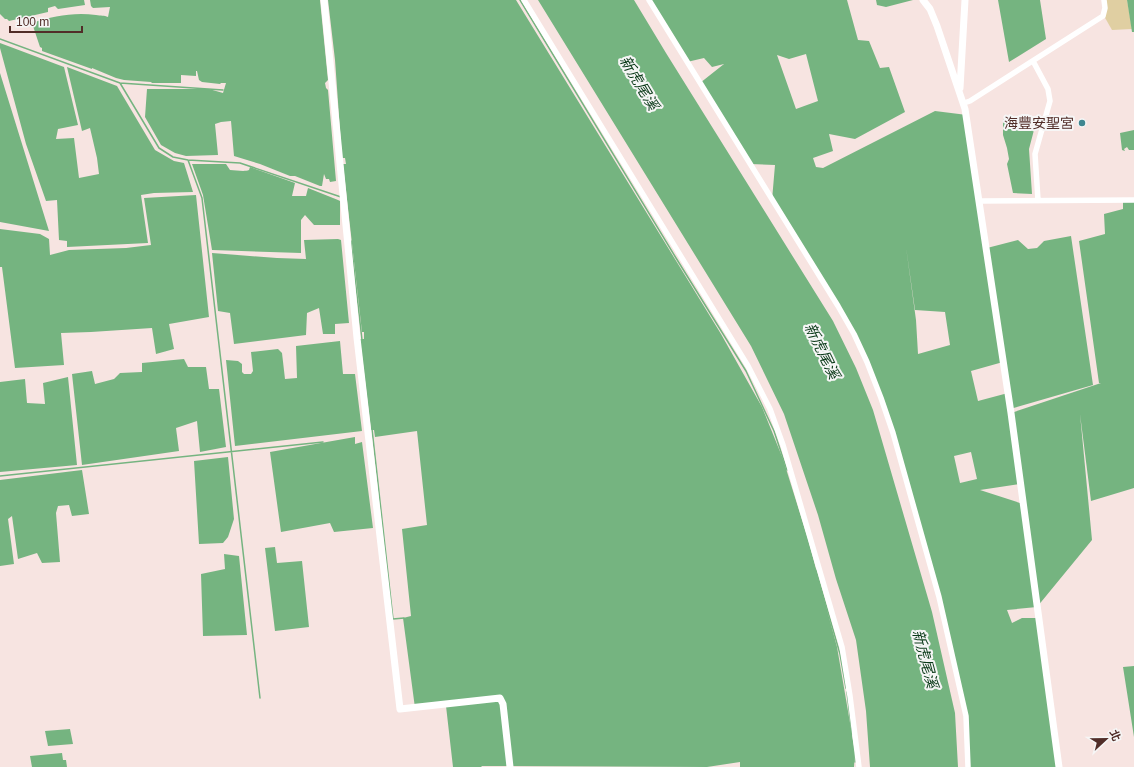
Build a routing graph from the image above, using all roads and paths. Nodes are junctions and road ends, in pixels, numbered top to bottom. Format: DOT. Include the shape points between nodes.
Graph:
graph roads {
  1 [pos="324,0"];
  2 [pos="524,0"];
  3 [pos="649,0"];
  4 [pos="923,0"];
  5 [pos="965,0"];
  6 [pos="1104,0"];
  7 [pos="1033,61"];
  8 [pos="960,92"];
  9 [pos="964,103"];
  10 [pos="1038,200"];
  11 [pos="1134,200"];
  12 [pos="980,201"];
  13 [pos="510,767"];
  14 [pos="859,767"];
  15 [pos="968,767"];
  16 [pos="1059,767"];
  1 -- 13 [label="street" via="357,338 400,709 500,698 503,704"];
  2 -- 14 [label="street" via="748,366 770,409 784,445 842,646"];
  3 -- 15 [label="street" via="838,306 867,362 893,433 939,597 966,716"];
  4 -- 8 [label="street" via="937,26"];
  5 -- 8 [label="street"];
  6 -- 7 [label="street" via="1103,16"];
  7 -- 9 [label="street"];
  7 -- 10 [label="street" via="1048,89 1050,101 1035,154"];
  8 -- 9 [label="street"];
  9 -- 12 [label="street"];
  10 -- 11 [label="street"];
  10 -- 12 [label="street"];
  12 -- 16 [label="street"];
}
